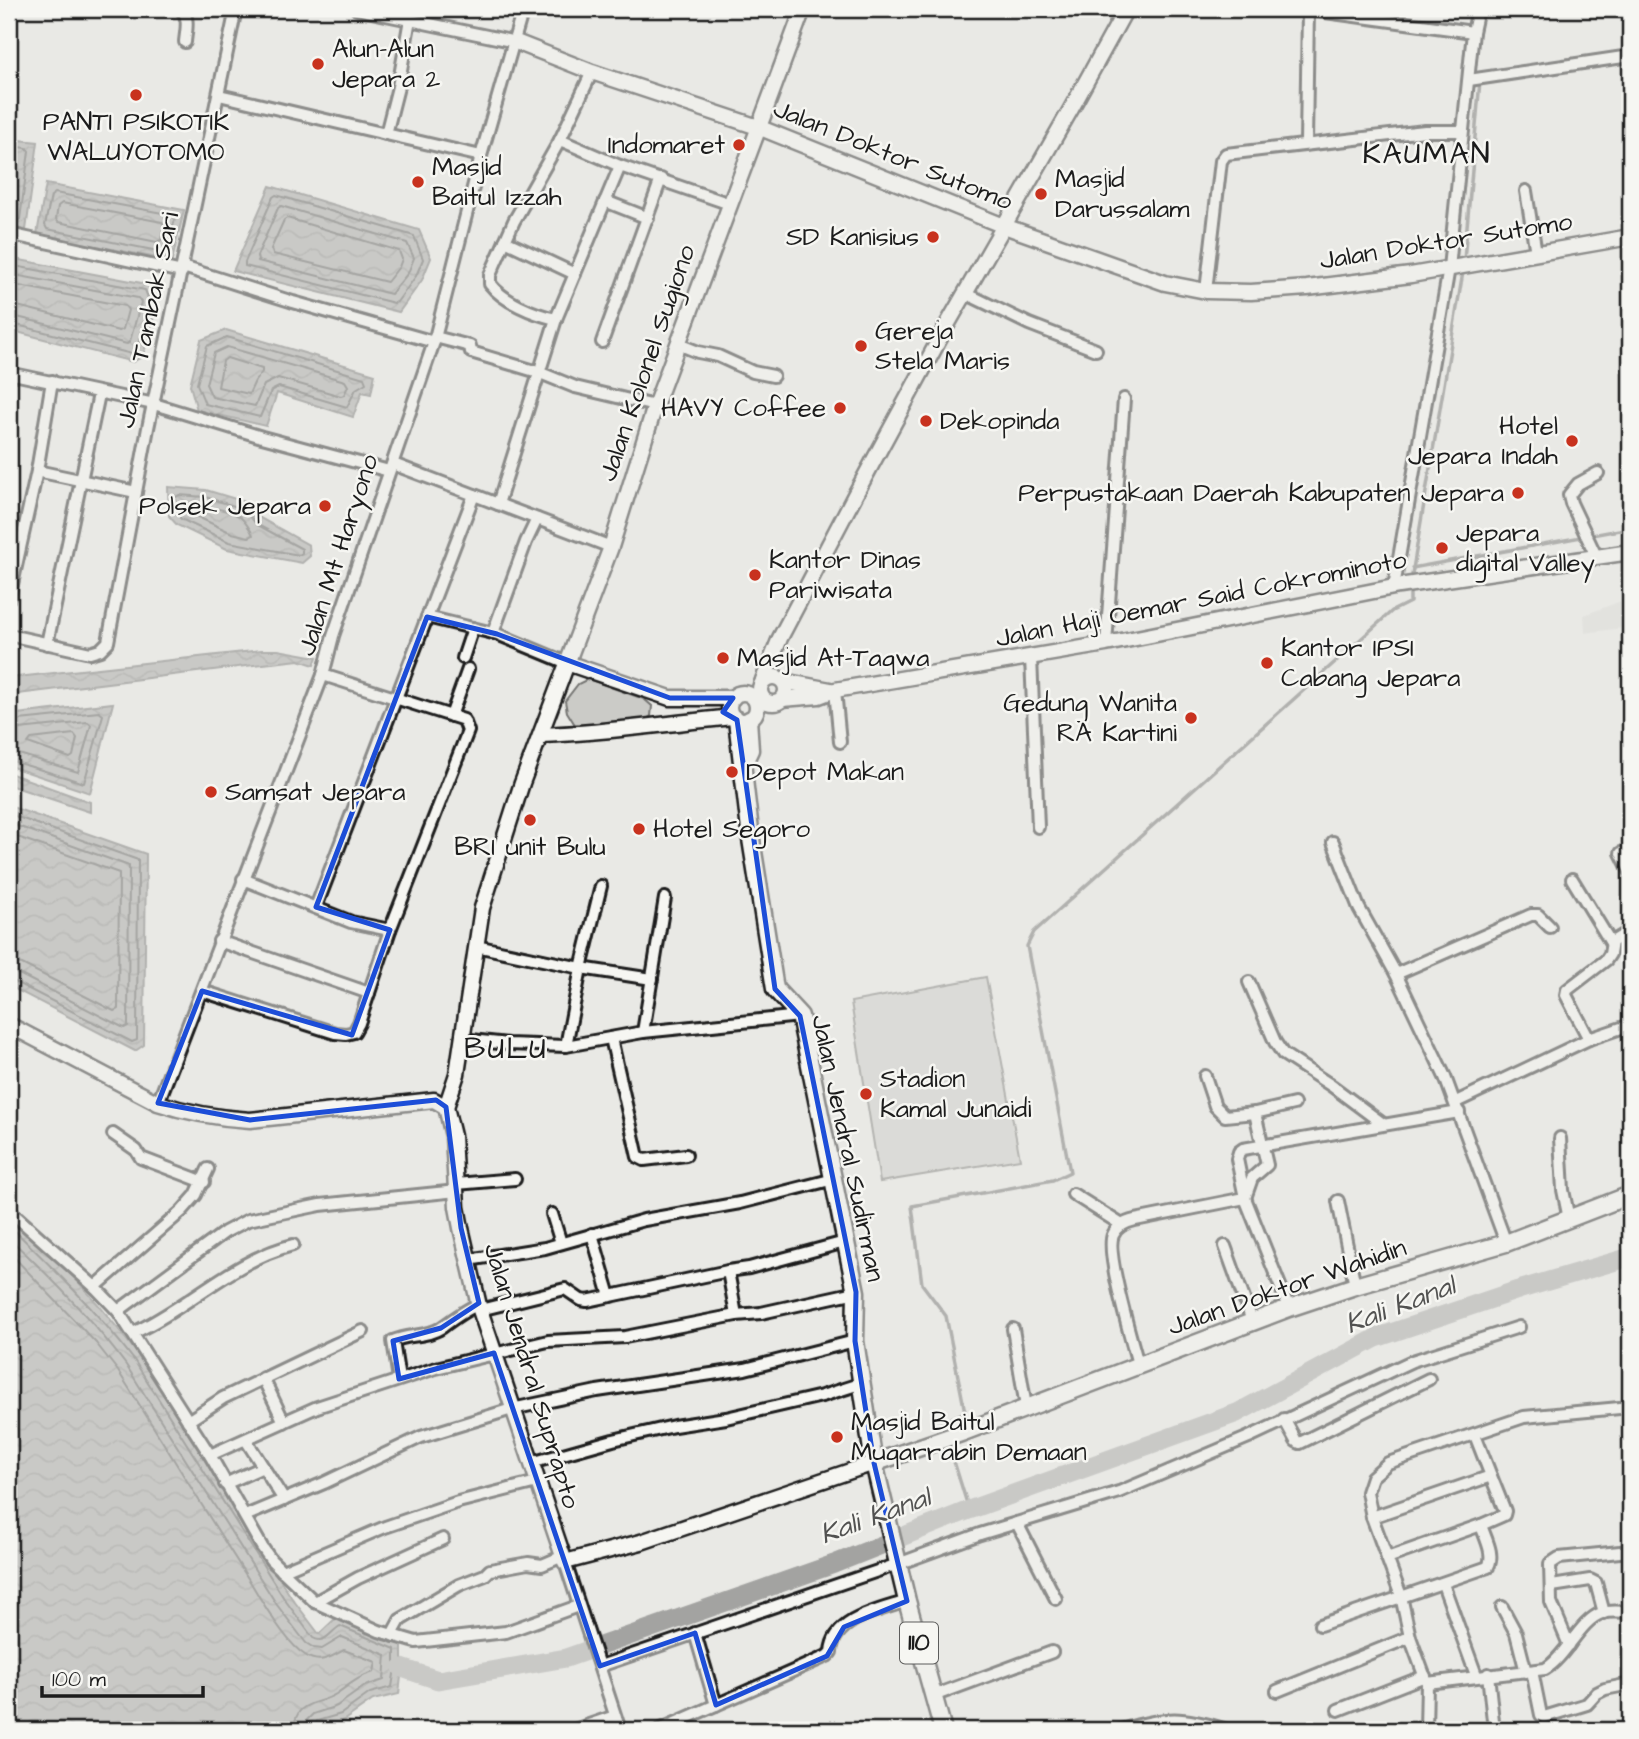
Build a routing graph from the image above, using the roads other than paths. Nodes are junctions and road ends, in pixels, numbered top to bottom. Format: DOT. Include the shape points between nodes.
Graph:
graph roads {
  1 [pos="181,9"];
  2 [pos="236,9"];
  3 [pos="356,9"];
  4 [pos="523,9"];
  5 [pos="803,9"];
  6 [pos="1126,9"];
  7 [pos="1306,9"];
  8 [pos="1478,9"];
  9 [pos="1356,12"];
  10 [pos="410,19"];
  11 [pos="1473,32"];
  12 [pos="185,42"];
  13 [pos="516,42"];
  14 [pos="1630,56"];
  15 [pos="592,72"];
  16 [pos="1469,80"];
  17 [pos="219,95"];
  18 [pos="758,127"];
  19 [pos="1462,131"];
  20 [pos="386,134"];
  21 [pos="560,140"];
  22 [pos="1306,144"];
  23 [pos="481,156"];
  24 [pos="620,166"];
  25 [pos="661,179"];
  26 [pos="1526,191"];
  27 [pos="605,201"];
  28 [pos="730,204"];
  29 [pos="648,218"];
  30 [pos="1004,226"];
  31 [pos="9,234"];
  32 [pos="1630,238"];
  33 [pos="505,241"];
  34 [pos="1536,253"];
  35 [pos="1454,267"];
  36 [pos="183,270"];
  37 [pos="575,274"];
  38 [pos="1206,291"];
  39 [pos="965,293"];
  40 [pos="556,319"];
  41 [pos="434,340"];
  42 [pos="602,342"];
  43 [pos="678,344"];
  44 [pos="1096,350"];
  45 [pos="538,372"];
  46 [pos="9,373"];
  47 [pos="773,376"];
  48 [pos="52,381"];
  49 [pos="99,394"];
  50 [pos="1124,399"];
  51 [pos="153,404"];
  52 [pos="655,406"];
  53 [pos="391,467"];
  54 [pos="37,471"];
  55 [pos="1598,473"];
  56 [pos="80,479"];
  57 [pos="136,492"];
  58 [pos="474,495"];
  59 [pos="498,504"];
  60 [pos="537,519"];
  61 [pos="611,547"];
  62 [pos="1630,552"];
  63 [pos="1597,558"];
  64 [pos="1396,586"];
  65 [pos="9,598"];
  66 [pos="427,617"];
  67 [pos="473,628"];
  68 [pos="493,633"];
  69 [pos="9,635"];
  70 [pos="780,638"];
  71 [pos="47,644"];
  72 [pos="1106,644"];
  73 [pos="1031,657"];
  74 [pos="463,658"];
  75 [pos="567,663"];
  76 [pos="468,669"];
  77 [pos="323,675"];
  78 [pos="782,680"];
  79 [pos="762,682"];
  80 [pos="834,690"];
  81 [pos="737,696"];
  82 [pos="397,697"];
  83 [pos="670,698"];
  84 [pos="775,701"];
  85 [pos="451,716"];
  86 [pos="744,717"];
  87 [pos="670,722"];
  88 [pos="541,735"];
  89 [pos="840,742"];
  90 [pos="1038,827"];
  91 [pos="1333,842"];
  92 [pos="1621,853"];
  93 [pos="1630,871"];
  94 [pos="243,879"];
  95 [pos="1572,879"];
  96 [pos="601,886"];
  97 [pos="665,898"];
  98 [pos="316,907"];
  99 [pos="1550,927"];
  100 [pos="390,930"];
  101 [pos="1630,931"];
  102 [pos="219,941"];
  103 [pos="1611,943"];
  104 [pos="476,946"];
  105 [pos="581,968"];
  106 [pos="1396,974"];
  107 [pos="652,979"];
  108 [pos="1249,982"];
  109 [pos="202,991"];
  110 [pos="369,993"];
  111 [pos="800,1016"];
  112 [pos="9,1025"];
  113 [pos="1630,1025"];
  114 [pos="643,1032"];
  115 [pos="611,1038"];
  116 [pos="462,1039"];
  117 [pos="1589,1039"];
  118 [pos="566,1046"];
  119 [pos="1205,1076"];
  120 [pos="158,1103"];
  121 [pos="1294,1104"];
  122 [pos="446,1107"];
  123 [pos="1457,1107"];
  124 [pos="1255,1113"];
  125 [pos="1383,1124"];
  126 [pos="113,1134"];
  127 [pos="1560,1138"];
  128 [pos="1264,1144"];
  129 [pos="686,1155"];
  130 [pos="208,1169"];
  131 [pos="515,1179"];
  132 [pos="834,1179"];
  133 [pos="204,1182"];
  134 [pos="456,1188"];
  135 [pos="1073,1194"];
  136 [pos="1630,1195"];
  137 [pos="1245,1198"];
  138 [pos="1338,1201"];
  139 [pos="9,1210"];
  140 [pos="552,1214"];
  141 [pos="1569,1219"];
  142 [pos="1122,1225"];
  143 [pos="593,1234"];
  144 [pos="845,1242"];
  145 [pos="561,1243"];
  146 [pos="1506,1243"];
  147 [pos="293,1245"];
  148 [pos="1225,1246"];
  149 [pos="468,1260"];
  150 [pos="728,1271"];
  151 [pos="1355,1286"];
  152 [pos="95,1287"];
  153 [pos="856,1292"];
  154 [pos="610,1296"];
  155 [pos="480,1307"];
  156 [pos="1289,1308"];
  157 [pos="118,1311"];
  158 [pos="736,1315"];
  159 [pos="1252,1321"];
  160 [pos="1519,1327"];
  161 [pos="1013,1329"];
  162 [pos="363,1331"];
  163 [pos="133,1333"];
  164 [pos="855,1341"];
  165 [pos="494,1353"];
  166 [pos="1138,1364"];
  167 [pos="263,1378"];
  168 [pos="399,1379"];
  169 [pos="1429,1379"];
  170 [pos="863,1383"];
  171 [pos="1630,1407"];
  172 [pos="1026,1408"];
  173 [pos="512,1409"];
  174 [pos="1284,1419"];
  175 [pos="188,1421"];
  176 [pos="284,1422"];
  177 [pos="1475,1435"];
  178 [pos="246,1440"];
  179 [pos="210,1455"];
  180 [pos="531,1463"];
  181 [pos="873,1463"];
  182 [pos="263,1466"];
  183 [pos="1491,1476"];
  184 [pos="537,1482"];
  185 [pos="225,1484"];
  186 [pos="284,1500"];
  187 [pos="245,1516"];
  188 [pos="1372,1517"];
  189 [pos="1017,1523"];
  190 [pos="1481,1525"];
  191 [pos="443,1539"];
  192 [pos="1630,1550"];
  193 [pos="1387,1558"];
  194 [pos="564,1559"];
  195 [pos="897,1560"];
  196 [pos="282,1571"];
  197 [pos="1443,1584"];
  198 [pos="1552,1586"];
  199 [pos="1401,1597"];
  200 [pos="1056,1600"];
  201 [pos="907,1601"];
  202 [pos="315,1602"];
  203 [pos="1502,1607"];
  204 [pos="580,1611"];
  205 [pos="1630,1612"];
  206 [pos="1604,1613"];
  207 [pos="1320,1625"];
  208 [pos="695,1633"];
  209 [pos="394,1636"];
  210 [pos="1410,1637"];
  211 [pos="1569,1645"];
  212 [pos="1052,1652"];
  213 [pos="598,1661"];
  214 [pos="1529,1672"];
  215 [pos="1488,1674"];
  216 [pos="1476,1675"];
  217 [pos="1426,1680"];
  218 [pos="1630,1684"];
  219 [pos="1277,1691"];
  220 [pos="933,1696"];
  221 [pos="716,1704"];
  222 [pos="1338,1710"];
  223 [pos="615,1716"];
  224 [pos="1221,1729"];
  225 [pos="575,1730"];
  226 [pos="620,1730"];
  227 [pos="660,1730"];
  228 [pos="943,1730"];
  229 [pos="1121,1730"];
  230 [pos="1426,1730"];
  231 [pos="1494,1730"];
  1 -- 12 [label="street" via="187,22"];
  2 -- 17 [label="street, Jalan Tambak Sari"];
  3 -- 10 [label="street"];
  4 -- 13 [label="street, Jalan Mt Haryono"];
  5 -- 18 [label="main road, Jalan Kolonel Sugiono"];
  6 -- 30 [label="main road"];
  7 -- 9 [label="street"];
  7 -- 22 [label="street"];
  8 -- 11 [label="street"];
  9 -- 11 [label="street"];
  10 -- 13 [label="street"];
  10 -- 20 [label="street"];
  11 -- 16 [label="street"];
  13 -- 15 [label="main road, Jalan Doktor Sutomo"];
  13 -- 23 [label="street, Jalan Mt Haryono"];
  14 -- 16 [label="street"];
  15 -- 18 [label="main road, Jalan Doktor Sutomo"];
  15 -- 21 [label="street"];
  16 -- 19 [label="street"];
  17 -- 20 [label="street"];
  17 -- 36 [label="street, Jalan Tambak Sari"];
  18 -- 28 [label="main road, Jalan Kolonel Sugiono"];
  18 -- 30 [label="main road, Jalan Doktor Sutomo"];
  19 -- 22 [label="street"];
  19 -- 35 [label="street"];
  20 -- 23 [label="street"];
  21 -- 24 [label="street"];
  21 -- 33 [label="street"];
  22 -- 38 [label="street" via="1234,151 1222,157"];
  23 -- 41 [label="street, Jalan Mt Haryono"];
  24 -- 25 [label="street"];
  24 -- 27 [label="street"];
  25 -- 28 [label="street"];
  25 -- 29 [label="street"];
  26 -- 34 [label="street"];
  27 -- 29 [label="street"];
  27 -- 37 [label="street"];
  28 -- 43 [label="main road, Jalan Kolonel Sugiono"];
  29 -- 42 [label="street"];
  30 -- 38 [label="main road, Jalan Doktor Sutomo" via="1165,283"];
  30 -- 39 [label="main road"];
  31 -- 36 [label="street"];
  32 -- 34 [label="main road, Jalan Doktor Sutomo"];
  33 -- 37 [label="street"];
  33 -- 40 [label="street" via="490,284 505,298"];
  34 -- 35 [label="main road, Jalan Doktor Sutomo"];
  35 -- 38 [label="main road, Jalan Doktor Sutomo" via="1307,288"];
  35 -- 64 [label="street"];
  36 -- 41 [label="street"];
  36 -- 51 [label="street, Jalan Tambak Sari"];
  37 -- 40 [label="street"];
  39 -- 44 [label="street"];
  39 -- 70 [label="main road"];
  40 -- 45 [label="street"];
  41 -- 45 [label="street" via="470,345 471,352"];
  41 -- 53 [label="street, Jalan Mt Haryono"];
  43 -- 47 [label="street"];
  43 -- 52 [label="main road, Jalan Kolonel Sugiono"];
  45 -- 52 [label="street" via="575,387"];
  45 -- 59 [label="street"];
  46 -- 48 [label="street"];
  48 -- 49 [label="street"];
  48 -- 54 [label="street"];
  49 -- 51 [label="street"];
  49 -- 56 [label="street"];
  50 -- 72 [label="street"];
  51 -- 53 [label="street" via="262,437"];
  51 -- 57 [label="street, Jalan Tambak Sari"];
  52 -- 61 [label="main road, Jalan Kolonel Sugiono"];
  53 -- 58 [label="street"];
  53 -- 77 [label="street, Jalan Mt Haryono"];
  54 -- 56 [label="street"];
  54 -- 65 [label="street"];
  55 -- 63 [label="street" via="1570,492"];
  56 -- 57 [label="street"];
  56 -- 71 [label="street"];
  57 -- 71 [label="street, Jalan Tambak Sari" via="108,642 90,653"];
  58 -- 59 [label="street"];
  58 -- 66 [label="street"];
  59 -- 60 [label="street"];
  60 -- 61 [label="street"];
  60 -- 68 [label="street"];
  61 -- 75 [label="main road, Jalan Kolonel Sugiono"];
  62 -- 63 [label="main road, Jalan Haji Oemar Said Cokrominoto"];
  63 -- 64 [label="main road, Jalan Haji Oemar Said Cokrominoto"];
  64 -- 72 [label="main road, Jalan Haji Oemar Said Cokrominoto"];
  66 -- 67 [label="street"];
  66 -- 82 [label="street"];
  67 -- 68 [label="street"];
  67 -- 74 [label="street"];
  68 -- 75 [label="street"];
  69 -- 71 [label="street"];
  70 -- 78 [label="main road"];
  70 -- 79 [label="main road"];
  72 -- 73 [label="main road, Jalan Haji Oemar Said Cokrominoto"];
  73 -- 80 [label="main road, Jalan Haji Oemar Said Cokrominoto"];
  73 -- 90 [label="street"];
  75 -- 83 [label="main road"];
  75 -- 88 [label="main road, Jalan Kolonel Sugiono"];
  76 -- 85 [label="street"];
  77 -- 82 [label="street"];
  77 -- 94 [label="street, Jalan Mt Haryono"];
  78 -- 79 [label="main road" via="770,677"];
  78 -- 80 [label="main road"];
  78 -- 84 [label="main road" via="786,688"];
  79 -- 81 [label="main road"];
  79 -- 84 [label="main road" via="760,693"];
  80 -- 84 [label="main road, Jalan Haji Oemar Said Cokrominoto"];
  80 -- 89 [label="street"];
  81 -- 83 [label="main road"];
  81 -- 86 [label="main road" via="729,705"];
  81 -- 86 [label="main road" via="753,699"];
  82 -- 85 [label="street"];
  82 -- 98 [label="street"];
  83 -- 87 [label="main road"];
  84 -- 86 [label="main road"];
  85 -- 100 [label="street" via="464,720 468,731"];
  86 -- 87 [label="main road"];
  86 -- 111 [label="main road, Jalan Jendral Sudirman" via="740,760 775,989"];
  87 -- 88 [label="main road"];
  88 -- 104 [label="main road" via="482,908"];
  91 -- 106 [label="street" via="1359,908"];
  92 -- 93 [label="street"];
  94 -- 98 [label="street"];
  94 -- 102 [label="street, Jalan Mt Haryono"];
  95 -- 103 [label="street"];
  96 -- 105 [label="street"];
  97 -- 107 [label="street"];
  98 -- 100 [label="street" via="351,922"];
  99 -- 106 [label="street" via="1535,914"];
  100 -- 110 [label="street"];
  101 -- 103 [label="street"];
  102 -- 109 [label="street, Jalan Mt Haryono"];
  102 -- 110 [label="street"];
  103 -- 117 [label="street" via="1606,960 1566,992"];
  104 -- 105 [label="street"];
  104 -- 116 [label="main road"];
  105 -- 107 [label="street"];
  105 -- 118 [label="street"];
  106 -- 123 [label="street"];
  107 -- 114 [label="street"];
  108 -- 125 [label="street" via="1283,1054"];
  109 -- 110 [label="street" via="346,1034 354,1032"];
  109 -- 120 [label="street, Jalan Mt Haryono"];
  111 -- 114 [label="street"];
  111 -- 132 [label="main road, Jalan Jendral Sudirman"];
  112 -- 120 [label="main road"];
  113 -- 117 [label="street"];
  114 -- 115 [label="street"];
  115 -- 118 [label="street"];
  115 -- 129 [label="street" via="638,1157"];
  116 -- 118 [label="street"];
  116 -- 122 [label="main road"];
  117 -- 123 [label="street"];
  119 -- 124 [label="street" via="1215,1106 1225,1116"];
  120 -- 122 [label="main road" via="250,1120 435,1100"];
  121 -- 124 [label="street"];
  122 -- 134 [label="main road, Jalan Jendral Suprapto"];
  123 -- 125 [label="street"];
  123 -- 146 [label="street"];
  124 -- 128 [label="street"];
  125 -- 128 [label="street"];
  126 -- 133 [label="street" via="141,1158"];
  127 -- 141 [label="street"];
  128 -- 137 [label="street" via="1267,1165 1253,1176"];
  128 -- 137 [label="street" via="1237,1154"];
  130 -- 133 [label="street"];
  131 -- 134 [label="street"];
  132 -- 143 [label="street"];
  132 -- 144 [label="main road, Jalan Jendral Sudirman"];
  133 -- 152 [label="street" via="173,1221"];
  134 -- 149 [label="main road, Jalan Jendral Suprapto"];
  134 -- 157 [label="street" via="320,1205 248,1220"];
  135 -- 142 [label="street"];
  136 -- 141 [label="main road, Jalan Doktor Wahidin"];
  137 -- 142 [label="street"];
  137 -- 156 [label="street"];
  138 -- 151 [label="street"];
  139 -- 152 [label="street"];
  140 -- 145 [label="street"];
  141 -- 146 [label="main road, Jalan Doktor Wahidin"];
  142 -- 166 [label="street" via="1111,1239 1112,1252"];
  143 -- 145 [label="street"];
  143 -- 154 [label="street"];
  144 -- 150 [label="street"];
  144 -- 153 [label="main road, Jalan Jendral Sudirman"];
  145 -- 149 [label="street"];
  146 -- 151 [label="main road, Jalan Doktor Wahidin"];
  147 -- 163 [label="street" via="248,1262"];
  148 -- 159 [label="street"];
  149 -- 155 [label="main road, Jalan Jendral Suprapto"];
  150 -- 154 [label="street"];
  150 -- 158 [label="street"];
  151 -- 156 [label="main road, Jalan Doktor Wahidin"];
  152 -- 157 [label="street"];
  153 -- 158 [label="street"];
  153 -- 164 [label="main road, Jalan Jendral Sudirman"];
  154 -- 155 [label="street" via="587,1301 562,1289"];
  155 -- 165 [label="main road, Jalan Jendral Suprapto"];
  155 -- 168 [label="street" via="441,1328 393,1341"];
  156 -- 159 [label="main road, Jalan Doktor Wahidin"];
  157 -- 163 [label="street"];
  158 -- 165 [label="street" via="625,1337 548,1341"];
  159 -- 166 [label="main road, Jalan Doktor Wahidin"];
  160 -- 174 [label="street" via="1427,1355"];
  161 -- 172 [label="street"];
  162 -- 167 [label="street"];
  163 -- 175 [label="street"];
  164 -- 170 [label="main road, Jalan Jendral Sudirman"];
  164 -- 173 [label="street" via="745,1369 570,1395"];
  165 -- 168 [label="street"];
  165 -- 173 [label="main road, Jalan Jendral Suprapto"];
  166 -- 172 [label="main road, Jalan Doktor Wahidin"];
  167 -- 175 [label="street"];
  167 -- 176 [label="street"];
  168 -- 176 [label="street"];
  169 -- 174 [label="street" via="1300,1443"];
  170 -- 180 [label="street"];
  170 -- 181 [label="main road, Jalan Jendral Sudirman"];
  171 -- 177 [label="street" via="1524,1416"];
  172 -- 181 [label="main road, Jalan Doktor Wahidin"];
  173 -- 180 [label="main road, Jalan Jendral Suprapto"];
  173 -- 186 [label="street" via="421,1437"];
  174 -- 189 [label="street" via="1119,1492"];
  175 -- 179 [label="street"];
  176 -- 178 [label="street"];
  177 -- 183 [label="street"];
  177 -- 188 [label="street" via="1381,1468 1367,1488"];
  178 -- 179 [label="street"];
  178 -- 182 [label="street"];
  179 -- 185 [label="street"];
  180 -- 184 [label="main road, Jalan Jendral Suprapto"];
  181 -- 194 [label="main road" via="641,1542"];
  181 -- 195 [label="main road, Jalan Jendral Sudirman / 110"];
  182 -- 185 [label="street"];
  182 -- 186 [label="street"];
  183 -- 188 [label="street"];
  183 -- 190 [label="street" via="1505,1513"];
  184 -- 194 [label="main road, Jalan Jendral Suprapto"];
  184 -- 196 [label="street" via="385,1527"];
  185 -- 187 [label="street"];
  186 -- 187 [label="street"];
  187 -- 196 [label="street"];
  188 -- 193 [label="street"];
  189 -- 195 [label="street"];
  189 -- 200 [label="street"];
  190 -- 193 [label="street"];
  190 -- 197 [label="street" via="1489,1565"];
  191 -- 202 [label="street"];
  192 -- 198 [label="street" via="1559,1558 1550,1564"];
  193 -- 199 [label="street"];
  194 -- 204 [label="street, Jalan Jendral Suprapto"];
  194 -- 209 [label="street" via="489,1570 400,1620"];
  195 -- 201 [label="main road, 110"];
  195 -- 208 [label="street"];
  196 -- 202 [label="street"];
  197 -- 199 [label="street"];
  197 -- 216 [label="street"];
  198 -- 206 [label="street" via="1596,1583"];
  198 -- 211 [label="street" via="1551,1602"];
  199 -- 207 [label="street"];
  199 -- 210 [label="street"];
  201 -- 220 [label="main road, 110"];
  201 -- 221 [label="street" via="844,1627 827,1656"];
  202 -- 209 [label="street"];
  203 -- 214 [label="street"];
  204 -- 209 [label="street" via="506,1632 430,1642"];
  204 -- 213 [label="street, Jalan Jendral Suprapto"];
  205 -- 206 [label="street"];
  206 -- 211 [label="street" via="1594,1617"];
  208 -- 213 [label="street"];
  208 -- 221 [label="street"];
  210 -- 217 [label="street"];
  210 -- 219 [label="street"];
  211 -- 214 [label="street" via="1548,1667"];
  212 -- 220 [label="street"];
  213 -- 223 [label="street, Jalan Jendral Suprapto"];
  214 -- 215 [label="street"];
  214 -- 218 [label="street" via="1544,1717 1587,1704 1605,1689"];
  215 -- 216 [label="street"];
  215 -- 231 [label="street"];
  216 -- 217 [label="street"];
  217 -- 222 [label="street"];
  217 -- 230 [label="street"];
  220 -- 228 [label="main road, 110"];
  221 -- 227 [label="street"];
  223 -- 225 [label="street"];
  223 -- 226 [label="street, Jalan Jendral Suprapto"];
  224 -- 229 [label="street" via="1176,1718"];
}
